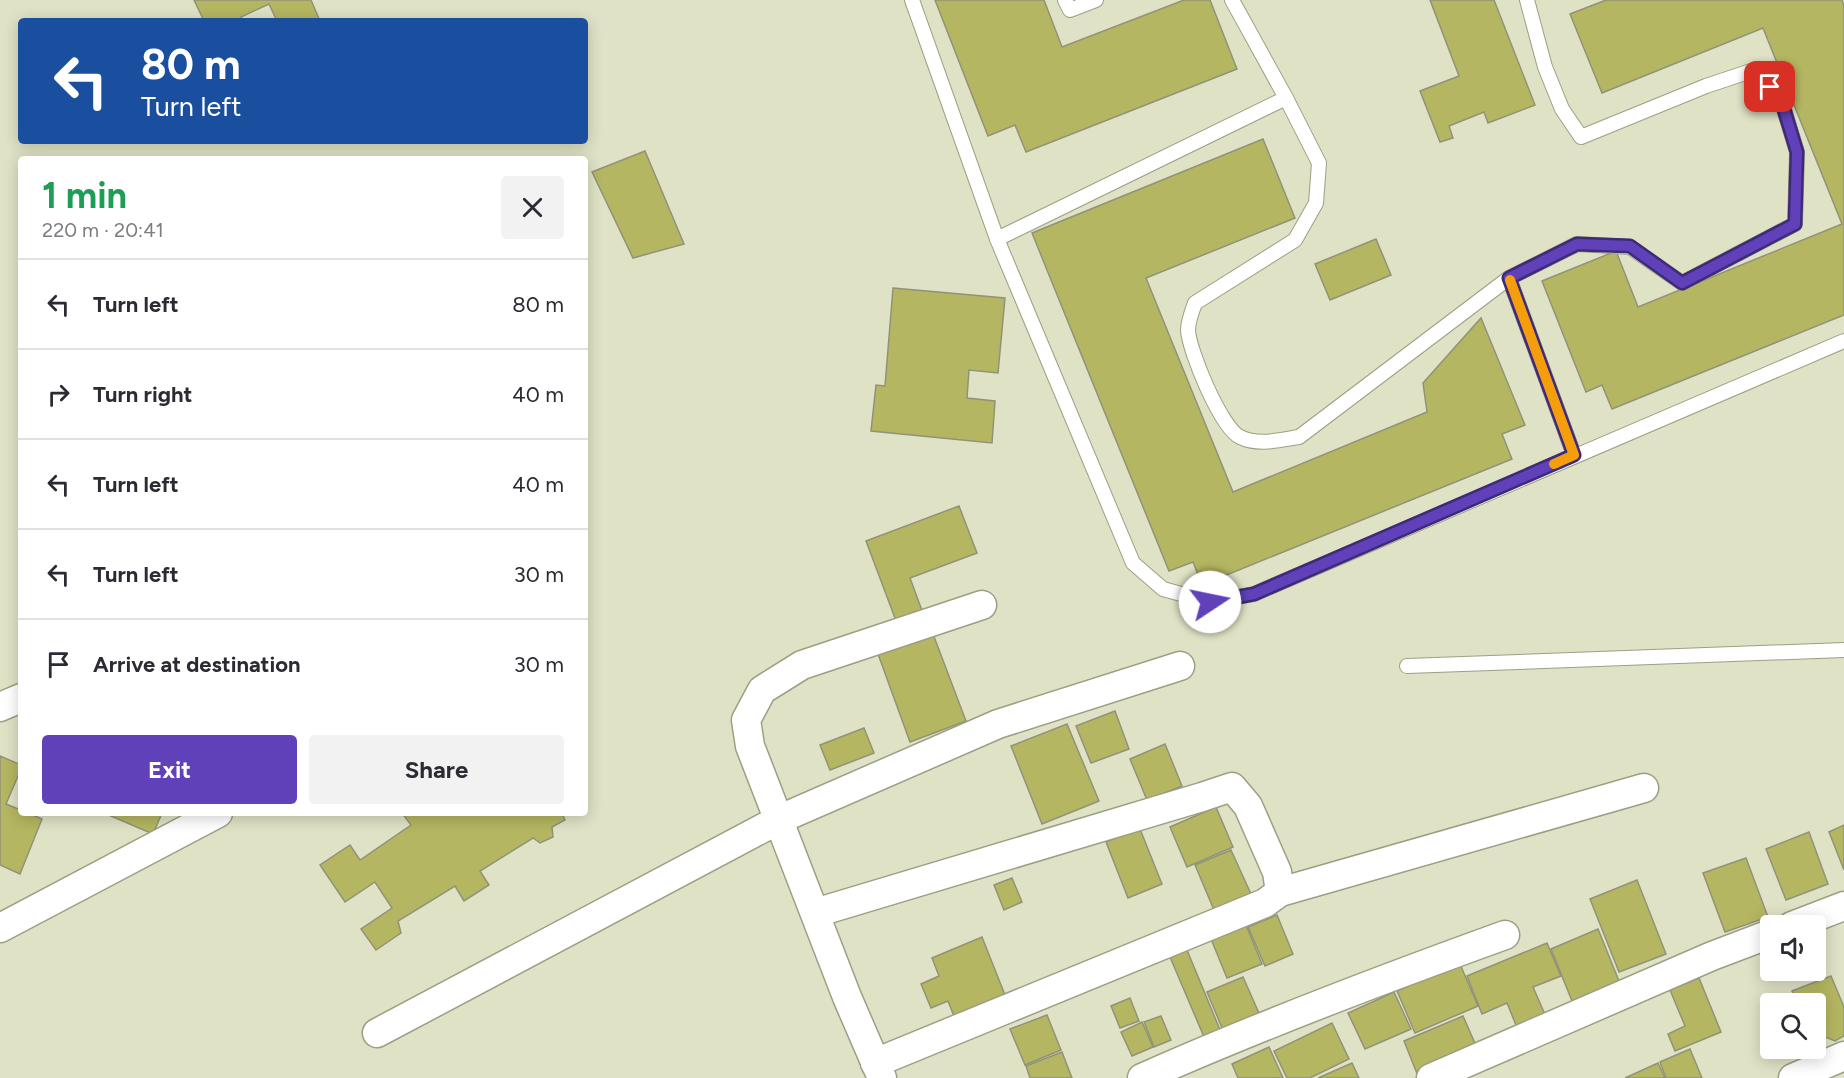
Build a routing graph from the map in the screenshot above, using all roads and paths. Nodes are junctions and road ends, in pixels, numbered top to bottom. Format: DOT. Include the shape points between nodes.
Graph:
graph roads {
  1 [pos="912,0"];
  2 [pos="1065,0"];
  3 [pos="1095,0"];
  4 [pos="1232,0"];
  5 [pos="1527,0"];
  6 [pos="1286,99"];
  7 [pos="997,239"];
  8 [pos="1509,278"];
  9 [pos="1844,341"];
  10 [pos="1574,455"];
  11 [pos="982,605"];
  12 [pos="1844,650"];
  13 [pos="1180,666"];
  14 [pos="1407,666"];
  15 [pos="18,699"];
  16 [pos="0,707"];
  17 [pos="1644,788"];
  18 [pos="212,816"];
  19 [pos="780,819"];
  20 [pos="1280,892"];
  21 [pos="1844,906"];
  22 [pos="815,913"];
  23 [pos="1821,915"];
  24 [pos="0,928"];
  25 [pos="1505,935"];
  26 [pos="1760,938"];
  27 [pos="376,1033"];
  28 [pos="1844,1056"];
  29 [pos="878,1070"];
  30 [pos="1142,1078"];
  31 [pos="1431,1078"];
  32 [pos="1793,1078"];
  1 -- 7 [label="lane"];
  2 -- 3 [label="lane" via="1070,10"];
  4 -- 6 [label="lane"];
  5 -- 8 [label="lane" via="1545,67 1562,110 1581,137 1757,69 1783,106 1797,152 1795,224 1682,283 1630,246 1577,244"];
  6 -- 7 [label="lane"];
  6 -- 8 [label="lane" via="1319,163 1316,203 1296,240 1195,303 1188,328 1190,346 1216,405 1227,426 1240,437 1265,443 1299,437"];
  7 -- 10 [label="lane" via="1133,563 1163,589 1210,602 1254,594"];
  8 -- 10 [label="lane"];
  9 -- 10 [label="lane"];
  11 -- 19 [label="street" via="802,665 762,690 746,720 750,746"];
  12 -- 14 [label="lane"];
  13 -- 19 [label="street" via="999,724"];
  15 -- 16 [label="street"];
  17 -- 20 [label="street"];
  18 -- 24 [label="street"];
  19 -- 22 [label="street"];
  19 -- 27 [label="street"];
  20 -- 22 [label="street" via="1277,872 1248,806 1232,787"];
  20 -- 29 [label="street" via="1265,903"];
  21 -- 23 [label="street"];
  22 -- 29 [label="street"];
  25 -- 30 [label="street" via="1312,1007"];
  26 -- 31 [label="street"];
  28 -- 32 [label="street"];
}
